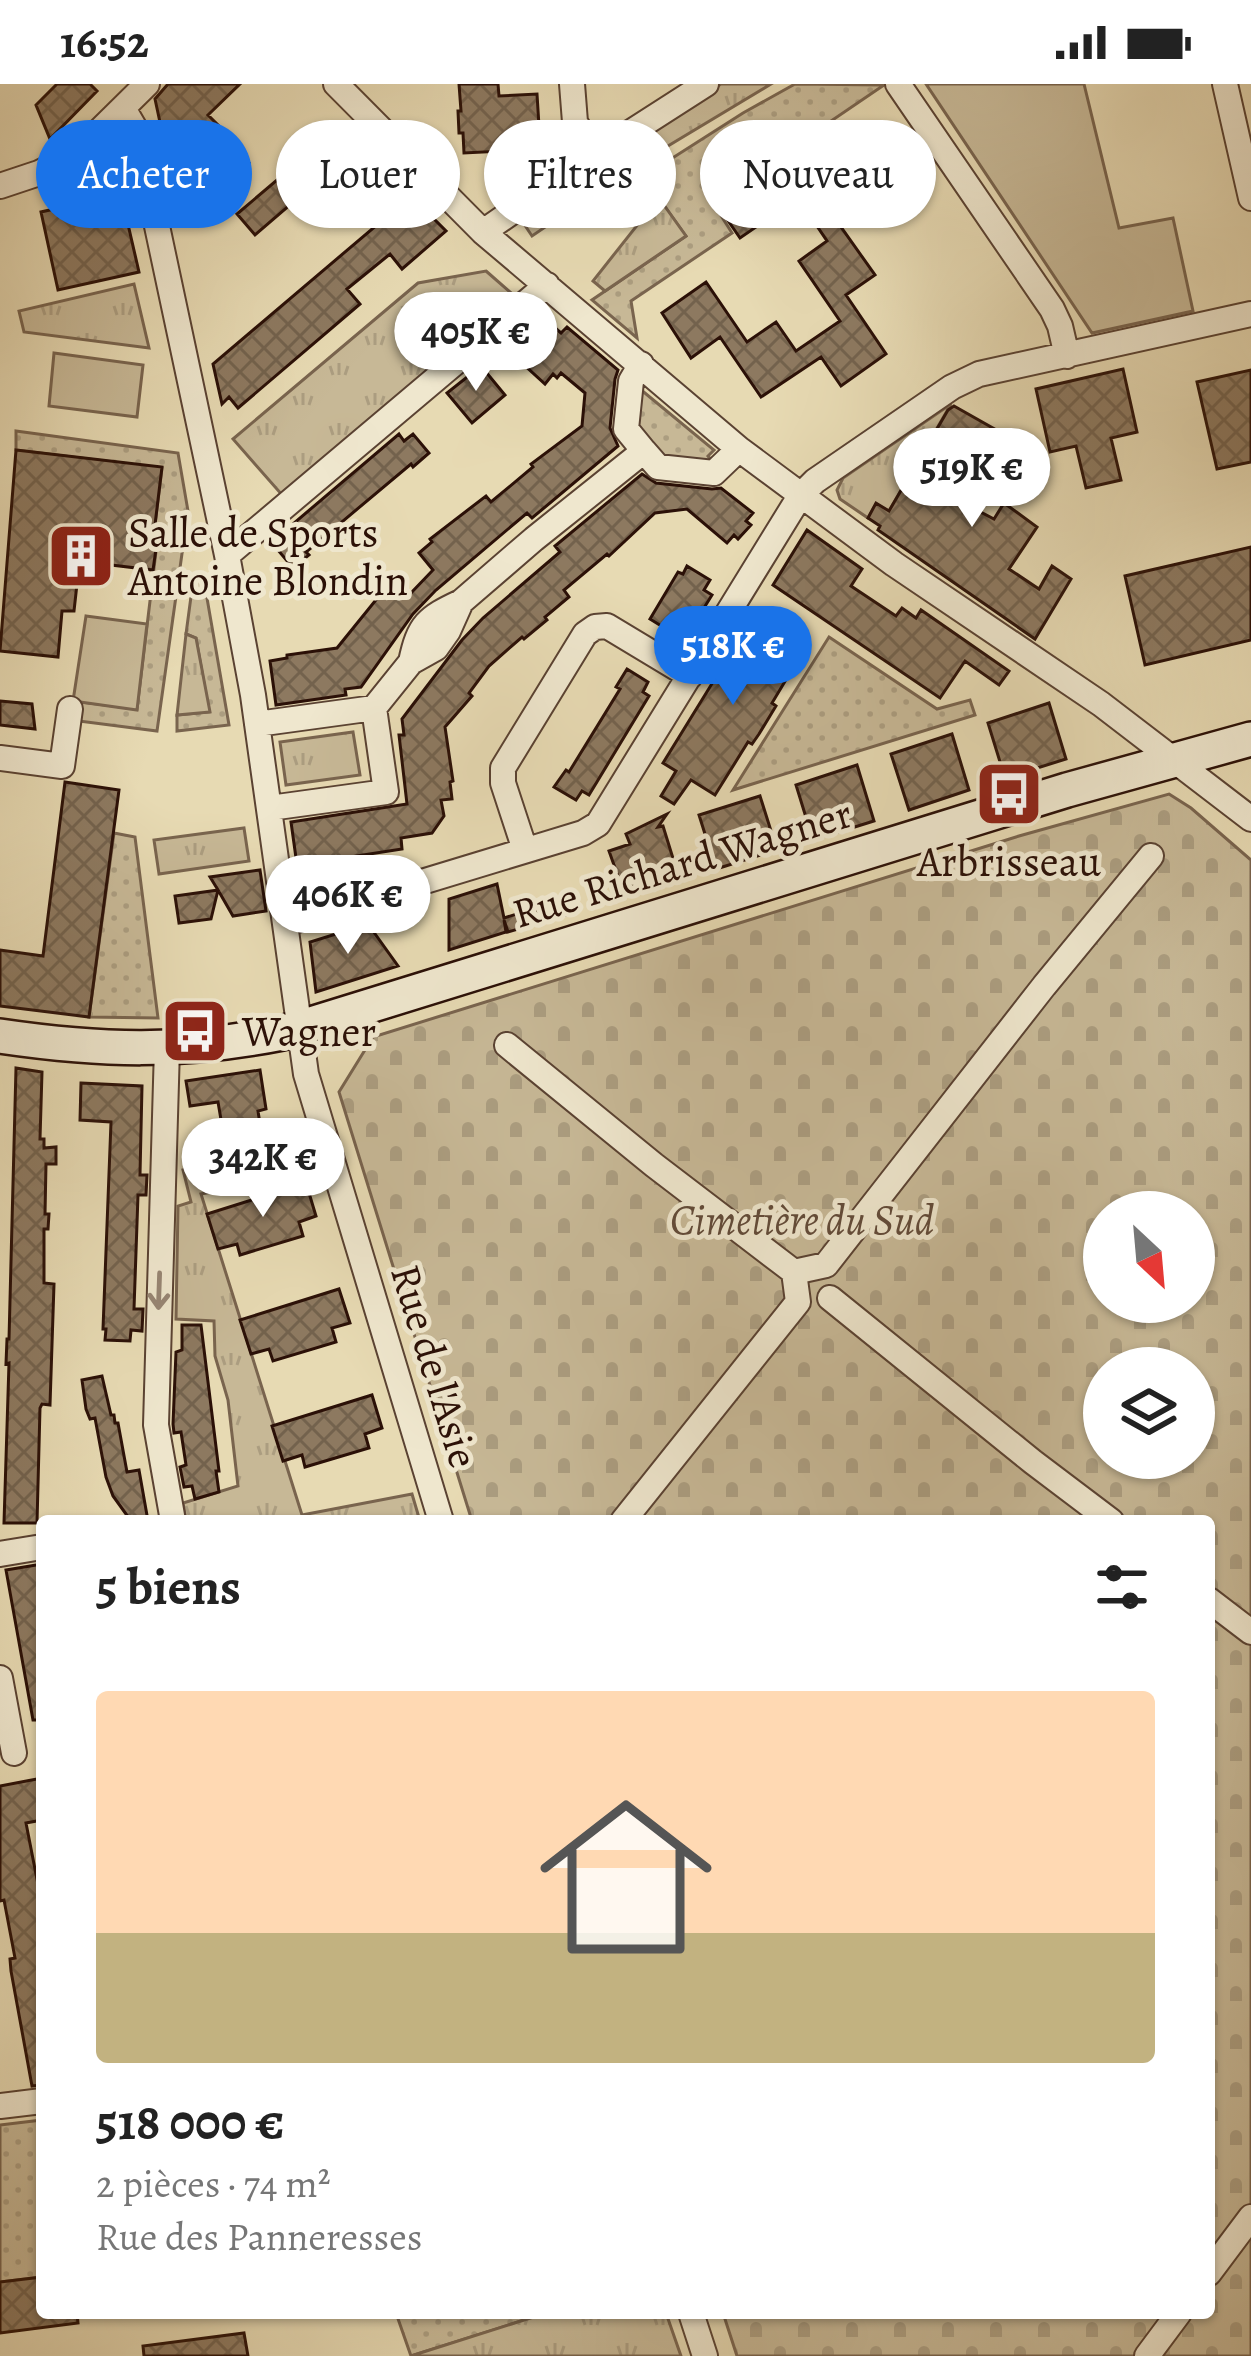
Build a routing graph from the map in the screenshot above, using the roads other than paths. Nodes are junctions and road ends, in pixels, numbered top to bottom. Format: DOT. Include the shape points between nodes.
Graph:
graph roads {
  1 [pos="147,84"];
  2 [pos="336,84"];
  3 [pos="572,84"];
  4 [pos="706,84"];
  5 [pos="898,84"];
  6 [pos="1225,84"];
  7 [pos="123,108"];
  8 [pos="575,120"];
  9 [pos="649,120"];
  10 [pos="0,186"];
  11 [pos="1251,198"];
  12 [pos="489,228"];
  13 [pos="483,232"];
  14 [pos="547,285"];
  15 [pos="1251,314"];
  16 [pos="1067,356"];
  17 [pos="641,364"];
  18 [pos="739,449"];
  19 [pos="644,451"];
  20 [pos="800,496"];
  21 [pos="227,555"];
  22 [pos="690,676"];
  23 [pos="374,708"];
  24 [pos="70,710"];
  25 [pos="257,724"];
  26 [pos="1251,739"];
  27 [pos="0,758"];
  28 [pos="1174,760"];
  29 [pos="270,808"];
  30 [pos="1251,819"];
  31 [pos="525,850"];
  32 [pos="1151,856"];
  33 [pos="287,922"];
  34 [pos="299,1028"];
  35 [pos="0,1036"];
  36 [pos="507,1045"];
  37 [pos="167,1048"];
  38 [pos="826,1265"];
  39 [pos="794,1272"];
  40 [pos="830,1298"];
  41 [pos="797,1302"];
  42 [pos="172,1515"];
  43 [pos="439,1515"];
  44 [pos="628,1515"];
  45 [pos="1103,1515"];
  46 [pos="36,1548"];
  47 [pos="0,1554"];
  48 [pos="1215,1605"];
  49 [pos="1251,1632"];
  50 [pos="0,1678"];
  51 [pos="7,1754"];
  52 [pos="36,2102"];
  53 [pos="0,2106"];
  54 [pos="1251,2217"];
  55 [pos="1215,2265"];
  56 [pos="694,2319"];
  57 [pos="1175,2319"];
  58 [pos="705,2356"];
  59 [pos="1148,2356"];
  1 -- 7 [label="street"];
  2 -- 13 [label="street"];
  3 -- 8 [label="street"];
  4 -- 9 [label="street"];
  5 -- 16 [label="street" via="1052,309"];
  6 -- 11 [label="street"];
  7 -- 10 [label="street" via="75,155"];
  7 -- 21 [label="street, Rue de l'Asie" via="137,132"];
  12 -- 13 [label="street"];
  13 -- 14 [label="street"];
  14 -- 17 [label="street"];
  14 -- 21 [label="street"];
  15 -- 16 [label="street"];
  16 -- 20 [label="street" via="961,381"];
  17 -- 18 [label="street"];
  17 -- 19 [label="street" via="626,429"];
  18 -- 19 [label="street" via="714,472 658,467"];
  18 -- 20 [label="street"];
  19 -- 23 [label="street" via="461,602 436,648 411,662"];
  20 -- 22 [label="street"];
  20 -- 28 [label="street"];
  21 -- 25 [label="street, Rue de l'Asie"];
  22 -- 31 [label="street" via="598,824"];
  22 -- 31 [label="street" via="607,626 585,634 503,768"];
  23 -- 25 [label="street"];
  23 -- 29 [label="street" via="386,792"];
  24 -- 27 [label="street" via="62,766"];
  25 -- 29 [label="street, Rue de l'Asie"];
  26 -- 28 [label="street, Rue Richard Wagner"];
  28 -- 30 [label="street"];
  28 -- 34 [label="street, Rue Richard Wagner"];
  29 -- 33 [label="street, Rue de l'Asie"];
  31 -- 33 [label="street"];
  32 -- 38 [label="street"];
  33 -- 34 [label="street, Rue de l'Asie"];
  34 -- 37 [label="street, Rue Richard Wagner"];
  34 -- 43 [label="street, Rue de l'Asie" via="310,1094"];
  35 -- 37 [label="street, Rue Richard Wagner"];
  36 -- 39 [label="street"];
  37 -- 42 [label="street, one-way" via="156,1425"];
  38 -- 39 [label="street"];
  38 -- 40 [label="street"];
  39 -- 41 [label="street"];
  40 -- 41 [label="street"];
  40 -- 45 [label="street"];
  41 -- 44 [label="street"];
  46 -- 47 [label="street"];
  48 -- 49 [label="street"];
  50 -- 51 [label="street"];
  52 -- 53 [label="street"];
  54 -- 55 [label="street"];
  56 -- 58 [label="street"];
  57 -- 59 [label="street"];
}
